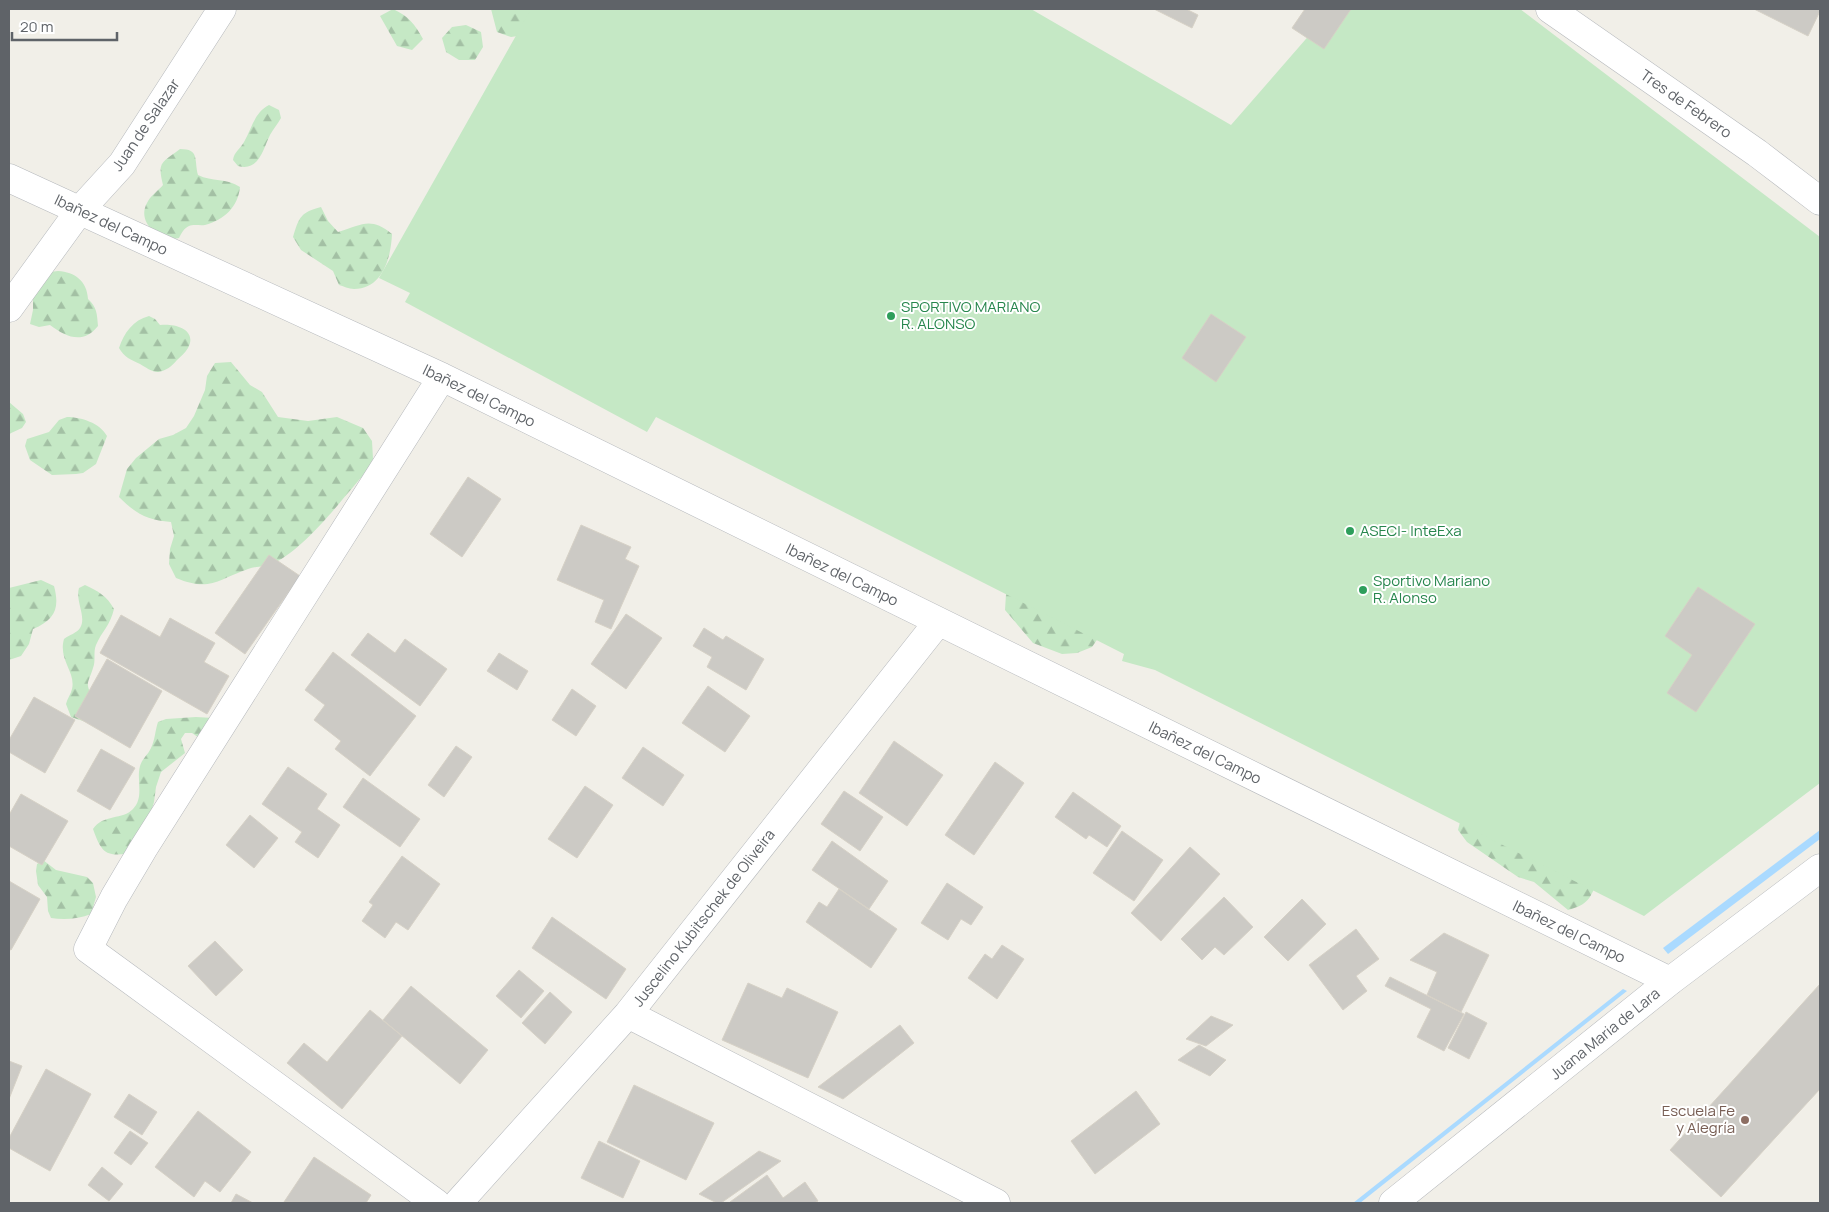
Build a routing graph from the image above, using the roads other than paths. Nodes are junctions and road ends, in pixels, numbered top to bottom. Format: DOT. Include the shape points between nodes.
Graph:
graph roads {
  1 [pos="222,9"];
  2 [pos="1550,9"];
  3 [pos="9,178"];
  4 [pos="1820,201"];
  5 [pos="80,210"];
  6 [pos="9,308"];
  7 [pos="442,377"];
  8 [pos="938,622"];
  9 [pos="1820,868"];
  10 [pos="1670,981"];
  11 [pos="628,1014"];
  12 [pos="436,1203"];
  13 [pos="458,1203"];
  14 [pos="996,1203"];
  15 [pos="1393,1203"];
  1 -- 5 [label="street, Juan de Salazar" via="122,164"];
  2 -- 4 [label="street, Tres de Febrero"];
  3 -- 5 [label="street, Ibañez del Campo"];
  5 -- 6 [label="street, Juan de Salazar"];
  5 -- 7 [label="street, Ibañez del Campo"];
  7 -- 8 [label="street, Ibañez del Campo"];
  7 -- 12 [label="street" via="143,849 88,949"];
  8 -- 10 [label="street, Ibañez del Campo"];
  8 -- 11 [label="street, Juscelino Kubitschek de Oliveira"];
  9 -- 10 [label="street, Juana Maria de Lara"];
  10 -- 15 [label="street, Juana Maria de Lara"];
  11 -- 13 [label="street, Juscelino Kubitschek de Oliveira"];
  11 -- 14 [label="street"];
}
